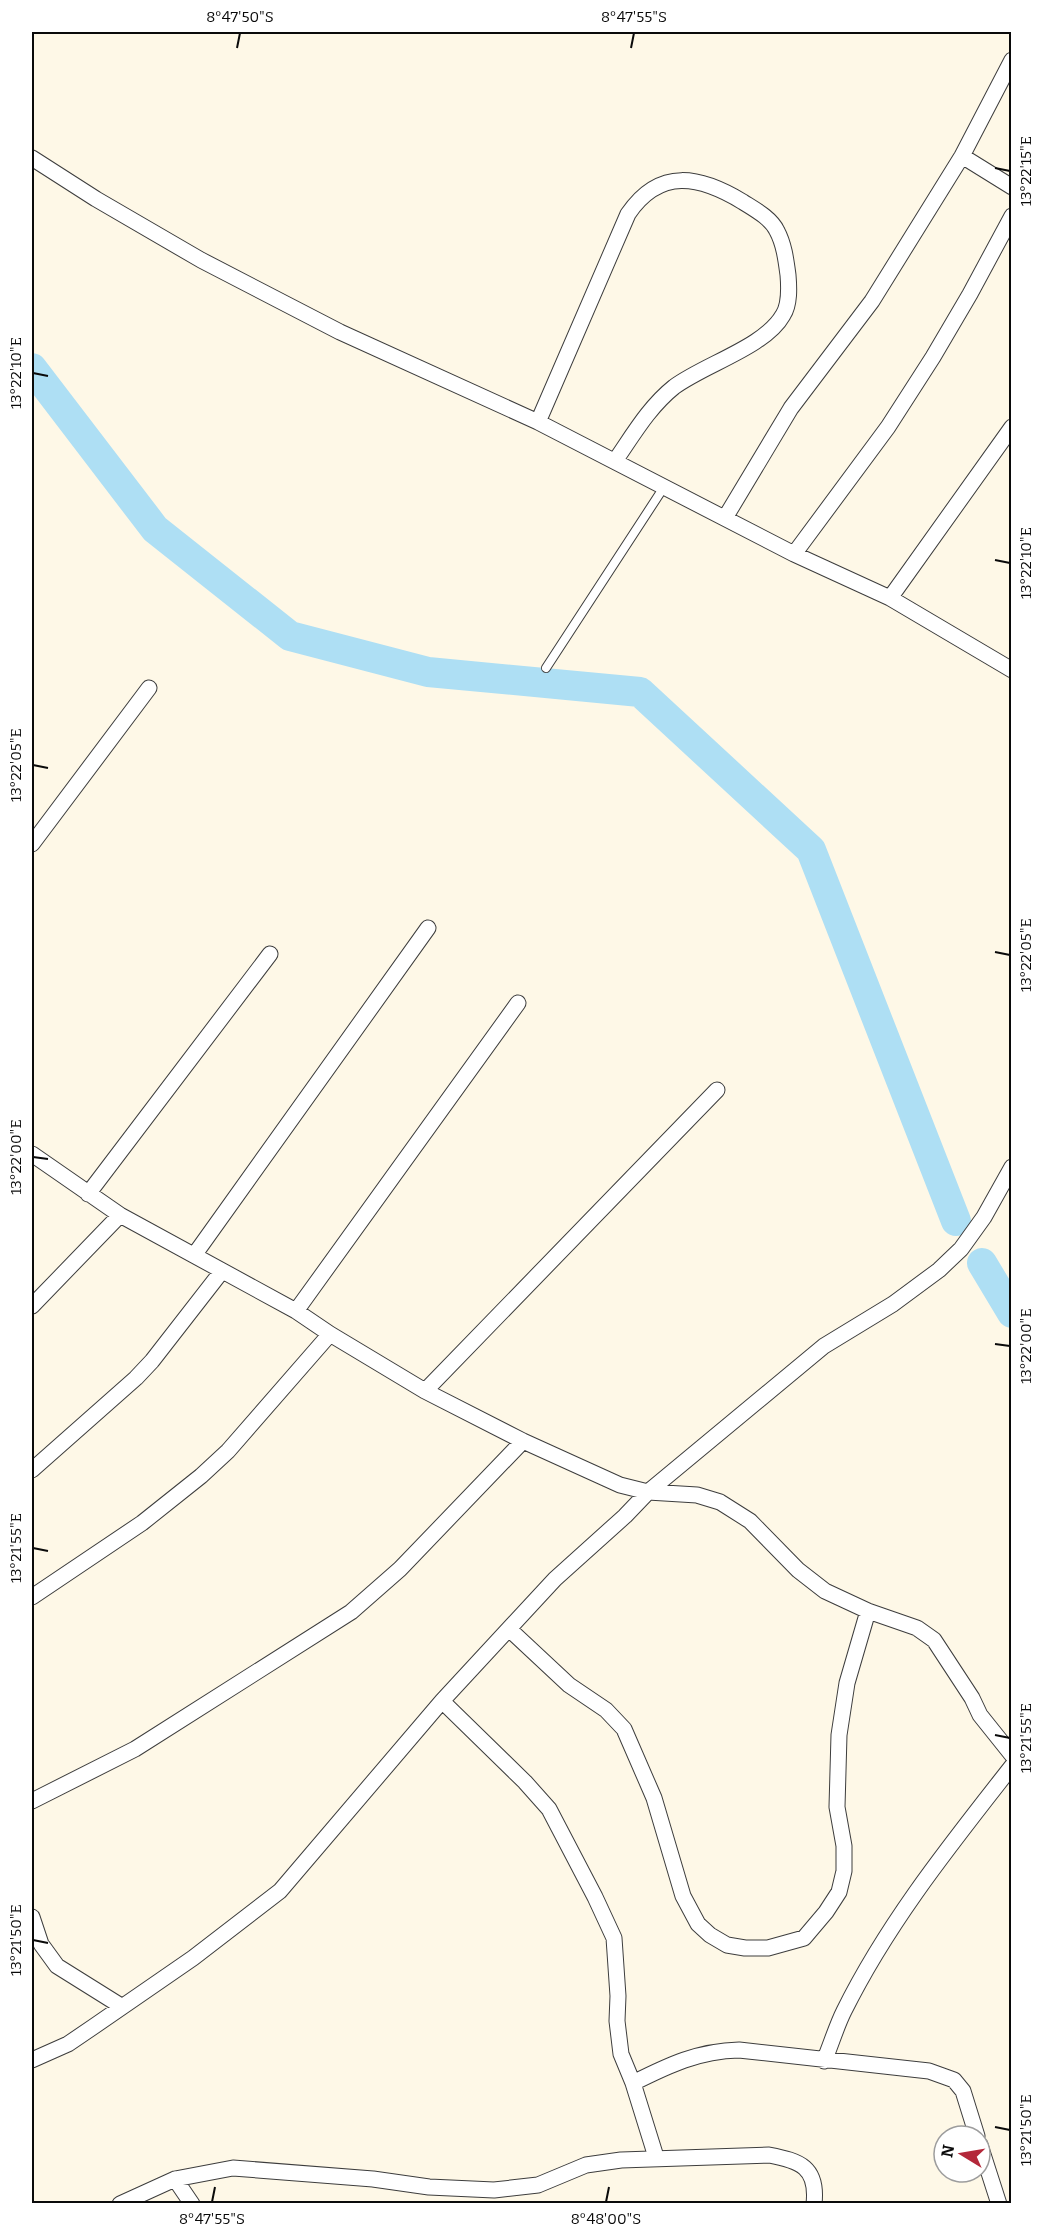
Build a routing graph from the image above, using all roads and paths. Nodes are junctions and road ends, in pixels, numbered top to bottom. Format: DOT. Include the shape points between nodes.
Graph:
graph roads {
  1 [pos="1011,60"];
  2 [pos="962,156"];
  3 [pos="32,159"];
  4 [pos="1011,187"];
  5 [pos="1011,216"];
  6 [pos="538,422"];
  7 [pos="1011,427"];
  8 [pos="615,462"];
  9 [pos="664,487"];
  10 [pos="725,518"];
  11 [pos="794,554"];
  12 [pos="890,598"];
  13 [pos="546,668"];
  14 [pos="1011,670"];
  15 [pos="149,688"];
  16 [pos="32,843"];
  17 [pos="428,928"];
  18 [pos="270,954"];
  19 [pos="518,1003"];
  20 [pos="717,1090"];
  21 [pos="32,1154"];
  22 [pos="1011,1167"];
  23 [pos="88,1194"];
  24 [pos="120,1215"];
  25 [pos="195,1254"];
  26 [pos="222,1271"];
  27 [pos="32,1306"];
  28 [pos="296,1311"];
  29 [pos="330,1334"];
  30 [pos="425,1391"];
  31 [pos="523,1441"];
  32 [pos="32,1470"];
  33 [pos="648,1492"];
  34 [pos="32,1597"];
  35 [pos="868,1611"];
  36 [pos="508,1629"];
  37 [pos="442,1701"];
  38 [pos="1011,1755"];
  39 [pos="1011,1766"];
  40 [pos="32,1801"];
  41 [pos="32,1917"];
  42 [pos="121,2006"];
  43 [pos="32,2060"];
  44 [pos="824,2061"];
  45 [pos="633,2083"];
  46 [pos="973,2124"];
  47 [pos="656,2157"];
  48 [pos="175,2179"];
  49 [pos="992,2182"];
  50 [pos="120,2204"];
  51 [pos="192,2204"];
  52 [pos="814,2204"];
  53 [pos="999,2204"];
  1 -- 2 [label="street"];
  2 -- 4 [label="street"];
  2 -- 10 [label="street" via="872,301 791,408"];
  3 -- 6 [label="street" via="201,260 340,332"];
  5 -- 11 [label="street" via="933,357 888,426"];
  6 -- 8 [label="street"];
  6 -- 8 [label="street" via="637,201 653,188 679,180 691,179 726,191 758,211 777,229 786,256 789,287 784,314 768,334 676,386 654,405"];
  7 -- 12 [label="street"];
  8 -- 9 [label="street"];
  9 -- 10 [label="street"];
  9 -- 13 [label="lane"];
  10 -- 11 [label="street"];
  11 -- 12 [label="street"];
  12 -- 14 [label="street"];
  15 -- 16 [label="street"];
  17 -- 25 [label="street"];
  18 -- 23 [label="street"];
  19 -- 28 [label="street"];
  20 -- 30 [label="street"];
  21 -- 23 [label="street"];
  22 -- 33 [label="street" via="984,1217 961,1249 939,1270 824,1346"];
  23 -- 24 [label="street"];
  24 -- 25 [label="street"];
  24 -- 27 [label="street"];
  25 -- 26 [label="street"];
  26 -- 28 [label="street"];
  26 -- 32 [label="street" via="136,1378"];
  28 -- 29 [label="street"];
  29 -- 30 [label="street"];
  29 -- 34 [label="street" via="208,1470 142,1523"];
  30 -- 31 [label="street"];
  31 -- 33 [label="street" via="620,1485"];
  31 -- 40 [label="street" via="400,1569 351,1612 135,1749"];
  33 -- 35 [label="street" via="697,1495 720,1502 750,1521 798,1570 825,1591"];
  33 -- 36 [label="street"];
  35 -- 36 [label="street" via="847,1683 839,1735 837,1807 844,1846 839,1892 804,1938 768,1948 727,1945 698,1924 683,1896 654,1798 624,1729"];
  35 -- 38 [label="street" via="917,1628 934,1640 980,1715"];
  36 -- 37 [label="street"];
  37 -- 42 [label="street" via="280,1891"];
  37 -- 45 [label="street" via="549,1809 595,1897 614,1938 621,2054"];
  39 -- 44 [label="street" via="918,1888 844,2011"];
  41 -- 42 [label="street" via="41,1944 57,1966"];
  42 -- 43 [label="street" via="68,2044"];
  44 -- 45 [label="street" via="719,2050 677,2061"];
  44 -- 46 [label="street" via="929,2071 954,2080 963,2091"];
  45 -- 47 [label="street"];
  47 -- 48 [label="street" via="586,2165 538,2185 494,2190 233,2168"];
  47 -- 52 [label="street" via="769,2155 792,2160 812,2176"];
  48 -- 50 [label="street"];
  48 -- 51 [label="street"];
  49 -- 53 [label="street"];
}
